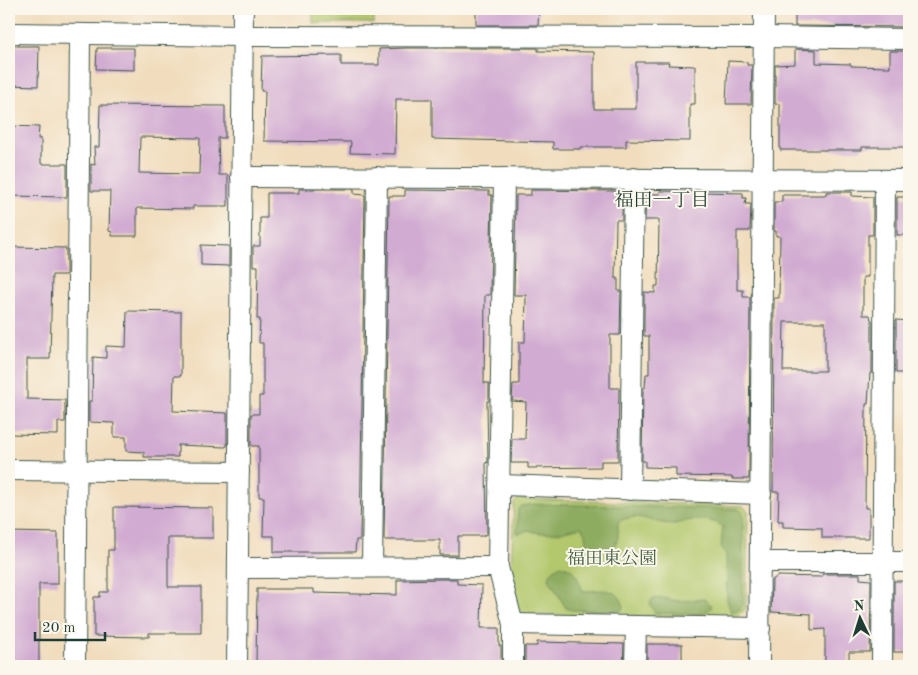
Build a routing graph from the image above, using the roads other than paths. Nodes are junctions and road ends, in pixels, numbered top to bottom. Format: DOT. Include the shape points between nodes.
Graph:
graph roads {
  1 [pos="243,9"];
  2 [pos="764,9"];
  3 [pos="9,33"];
  4 [pos="80,34"];
  5 [pos="243,36"];
  6 [pos="765,37"];
  7 [pos="909,38"];
  8 [pos="241,177"];
  9 [pos="377,177"];
  10 [pos="504,178"];
  11 [pos="634,178"];
  12 [pos="763,180"];
  13 [pos="885,180"];
  14 [pos="909,180"];
  15 [pos="9,470"];
  16 [pos="76,471"];
  17 [pos="238,472"];
  18 [pos="499,485"];
  19 [pos="630,490"];
  20 [pos="761,494"];
  21 [pos="760,562"];
  22 [pos="882,562"];
  23 [pos="909,562"];
  24 [pos="498,567"];
  25 [pos="238,568"];
  26 [pos="372,568"];
  27 [pos="514,624"];
  28 [pos="636,626"];
  29 [pos="760,628"];
  30 [pos="75,666"];
  31 [pos="237,666"];
  32 [pos="513,666"];
  33 [pos="635,666"];
  34 [pos="759,666"];
  35 [pos="882,666"];
  1 -- 5 [label="street"];
  2 -- 6 [label="street"];
  3 -- 4 [label="street"];
  4 -- 5 [label="street"];
  4 -- 16 [label="street"];
  5 -- 6 [label="street"];
  5 -- 8 [label="street"];
  6 -- 7 [label="street"];
  6 -- 12 [label="street"];
  8 -- 9 [label="street"];
  8 -- 17 [label="street"];
  9 -- 10 [label="street"];
  9 -- 26 [label="street"];
  10 -- 11 [label="street"];
  10 -- 18 [label="street"];
  11 -- 12 [label="street"];
  11 -- 19 [label="street"];
  12 -- 13 [label="street"];
  12 -- 20 [label="street"];
  13 -- 14 [label="street"];
  13 -- 22 [label="street"];
  15 -- 16 [label="street"];
  16 -- 17 [label="street"];
  16 -- 30 [label="street"];
  17 -- 25 [label="street"];
  18 -- 19 [label="street"];
  18 -- 24 [label="street"];
  19 -- 20 [label="street"];
  20 -- 21 [label="street"];
  21 -- 22 [label="street"];
  21 -- 29 [label="street"];
  22 -- 23 [label="street"];
  22 -- 35 [label="street"];
  24 -- 26 [label="street"];
  24 -- 27 [label="street"];
  25 -- 26 [label="street"];
  25 -- 31 [label="street"];
  27 -- 28 [label="street"];
  27 -- 32 [label="street"];
  28 -- 29 [label="street"];
  28 -- 33 [label="street"];
  29 -- 34 [label="street"];
}
